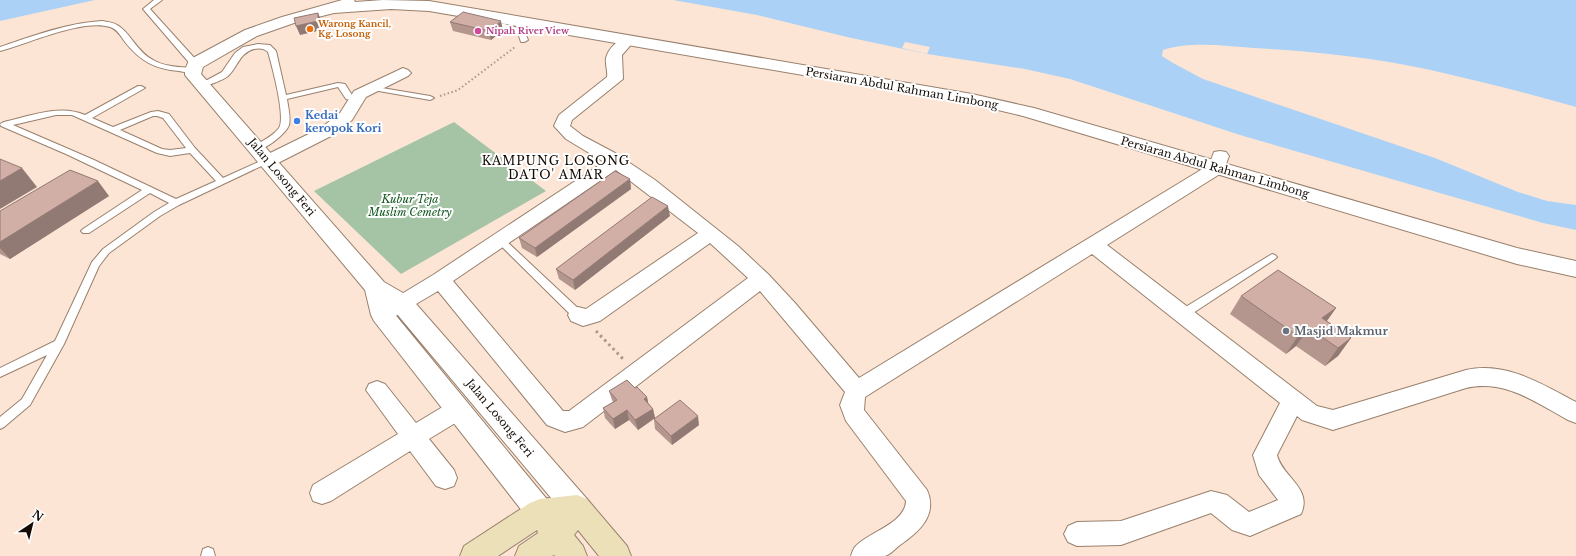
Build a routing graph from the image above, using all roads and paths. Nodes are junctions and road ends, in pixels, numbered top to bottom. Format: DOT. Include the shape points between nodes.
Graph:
graph roads {
  1 [pos="160,0"];
  2 [pos="361,0"];
  3 [pos="454,0"];
  4 [pos="334,8"];
  5 [pos="496,16"];
  6 [pos="524,40"];
  7 [pos="628,40"];
  8 [pos="0,49"];
  9 [pos="197,73"];
  10 [pos="403,73"];
  11 [pos="142,88"];
  12 [pos="373,88"];
  13 [pos="283,98"];
  14 [pos="430,98"];
  15 [pos="355,99"];
  16 [pos="85,119"];
  17 [pos="2,124"];
  18 [pos="112,131"];
  19 [pos="192,150"];
  20 [pos="263,154"];
  21 [pos="616,162"];
  22 [pos="1219,162"];
  23 [pos="221,182"];
  24 [pos="150,189"];
  25 [pos="176,203"];
  26 [pos="86,231"];
  27 [pos="711,233"];
  28 [pos="500,240"];
  29 [pos="1093,245"];
  30 [pos="1576,256"];
  31 [pos="1272,257"];
  32 [pos="1576,269"];
  33 [pos="761,279"];
  34 [pos="440,280"];
  35 [pos="392,309"];
  36 [pos="1183,314"];
  37 [pos="580,316"];
  38 [pos="59,344"];
  39 [pos="0,373"];
  40 [pos="637,373"];
  41 [pos="377,390"];
  42 [pos="857,391"];
  43 [pos="1295,401"];
  44 [pos="457,410"];
  45 [pos="1576,413"];
  46 [pos="0,424"];
  47 [pos="414,437"];
  48 [pos="445,478"];
  49 [pos="322,493"];
  50 [pos="577,508"];
  51 [pos="540,512"];
  52 [pos="1078,534"];
  53 [pos="565,546"];
  54 [pos="474,556"];
  55 [pos="529,556"];
  56 [pos="617,556"];
  57 [pos="864,556"];
  1 -- 9 [label="lane" via="146,9"];
  2 -- 4 [label="street"];
  3 -- 22 [label="street, Persiaran Abdul Rahman Limbong" via="978,88 1034,102"];
  4 -- 5 [label="street, Persiaran Abdul Rahman Limbong" via="413,4"];
  4 -- 9 [label="street" via="251,33"];
  5 -- 6 [label="lane" via="491,21 521,32"];
  5 -- 7 [label="street, Persiaran Abdul Rahman Limbong"];
  6 -- 14 [label="path" via="458,90"];
  7 -- 21 [label="street" via="613,58 615,79 565,118 562,126 567,133"];
  7 -- 22 [label="street, Persiaran Abdul Rahman Limbong" via="972,99"];
  8 -- 9 [label="lane" via="67,28 86,24 111,24 139,55 152,64"];
  9 -- 13 [label="lane" via="225,74 238,55 246,49 268,47 272,51"];
  9 -- 20 [label="street, Jalan Losong Feri"];
  10 -- 12 [label="street"];
  11 -- 16 [label="lane"];
  12 -- 14 [label="lane"];
  12 -- 15 [label="street"];
  13 -- 15 [label="lane" via="338,85 342,86 349,97"];
  13 -- 20 [label="lane" via="286,126"];
  15 -- 20 [label="street" via="344,119 332,130"];
  16 -- 17 [label="lane" via="73,113 56,113"];
  16 -- 18 [label="lane"];
  17 -- 24 [label="lane"];
  18 -- 19 [label="lane" via="160,151 170,153"];
  18 -- 19 [label="lane" via="158,113 166,116"];
  19 -- 23 [label="lane"];
  20 -- 23 [label="lane"];
  20 -- 35 [label="street, Jalan Losong Feri"];
  21 -- 27 [label="street"];
  21 -- 28 [label="street"];
  22 -- 29 [label="street"];
  22 -- 30 [label="street, Persiaran Abdul Rahman Limbong" via="1514,242"];
  22 -- 32 [label="street, Persiaran Abdul Rahman Limbong" via="1517,256"];
  23 -- 25 [label="lane"];
  24 -- 25 [label="lane"];
  24 -- 26 [label="lane"];
  25 -- 38 [label="lane" via="106,251 95,264"];
  27 -- 33 [label="street"];
  27 -- 37 [label="street" via="593,315"];
  28 -- 34 [label="street"];
  28 -- 37 [label="lane"];
  29 -- 36 [label="street"];
  29 -- 42 [label="street"];
  31 -- 36 [label="lane"];
  33 -- 40 [label="street"];
  33 -- 42 [label="street"];
  34 -- 35 [label="street"];
  34 -- 40 [label="street" via="555,418 565,422 575,420"];
  35 -- 44 [label="street, Jalan Losong Feri"];
  35 -- 50 [label="street, Jalan Losong Feri"];
  36 -- 43 [label="street"];
  37 -- 40 [label="path"];
  38 -- 39 [label="lane"];
  38 -- 46 [label="lane" via="26,402"];
  41 -- 47 [label="street"];
  42 -- 57 [label="street" via="851,407 854,414 918,498 919,505 908,525"];
  43 -- 45 [label="street" via="1310,413 1334,420 1482,376 1520,384"];
  43 -- 52 [label="street" via="1285,414 1265,455 1268,468 1291,497 1292,506 1250,524 1241,522 1218,503 1211,502 1121,533"];
  44 -- 47 [label="street"];
  44 -- 51 [label="street, Jalan Losong Feri"];
  47 -- 48 [label="street"];
  47 -- 49 [label="street"];
  50 -- 51 [label="main road"];
  50 -- 53 [label="main road"];
  50 -- 56 [label="main road, Jalan Losong Feri"];
  51 -- 53 [label="main road, Jalan Losong Feri"];
  51 -- 54 [label="main road"];
  53 -- 55 [label="main road"];
}
